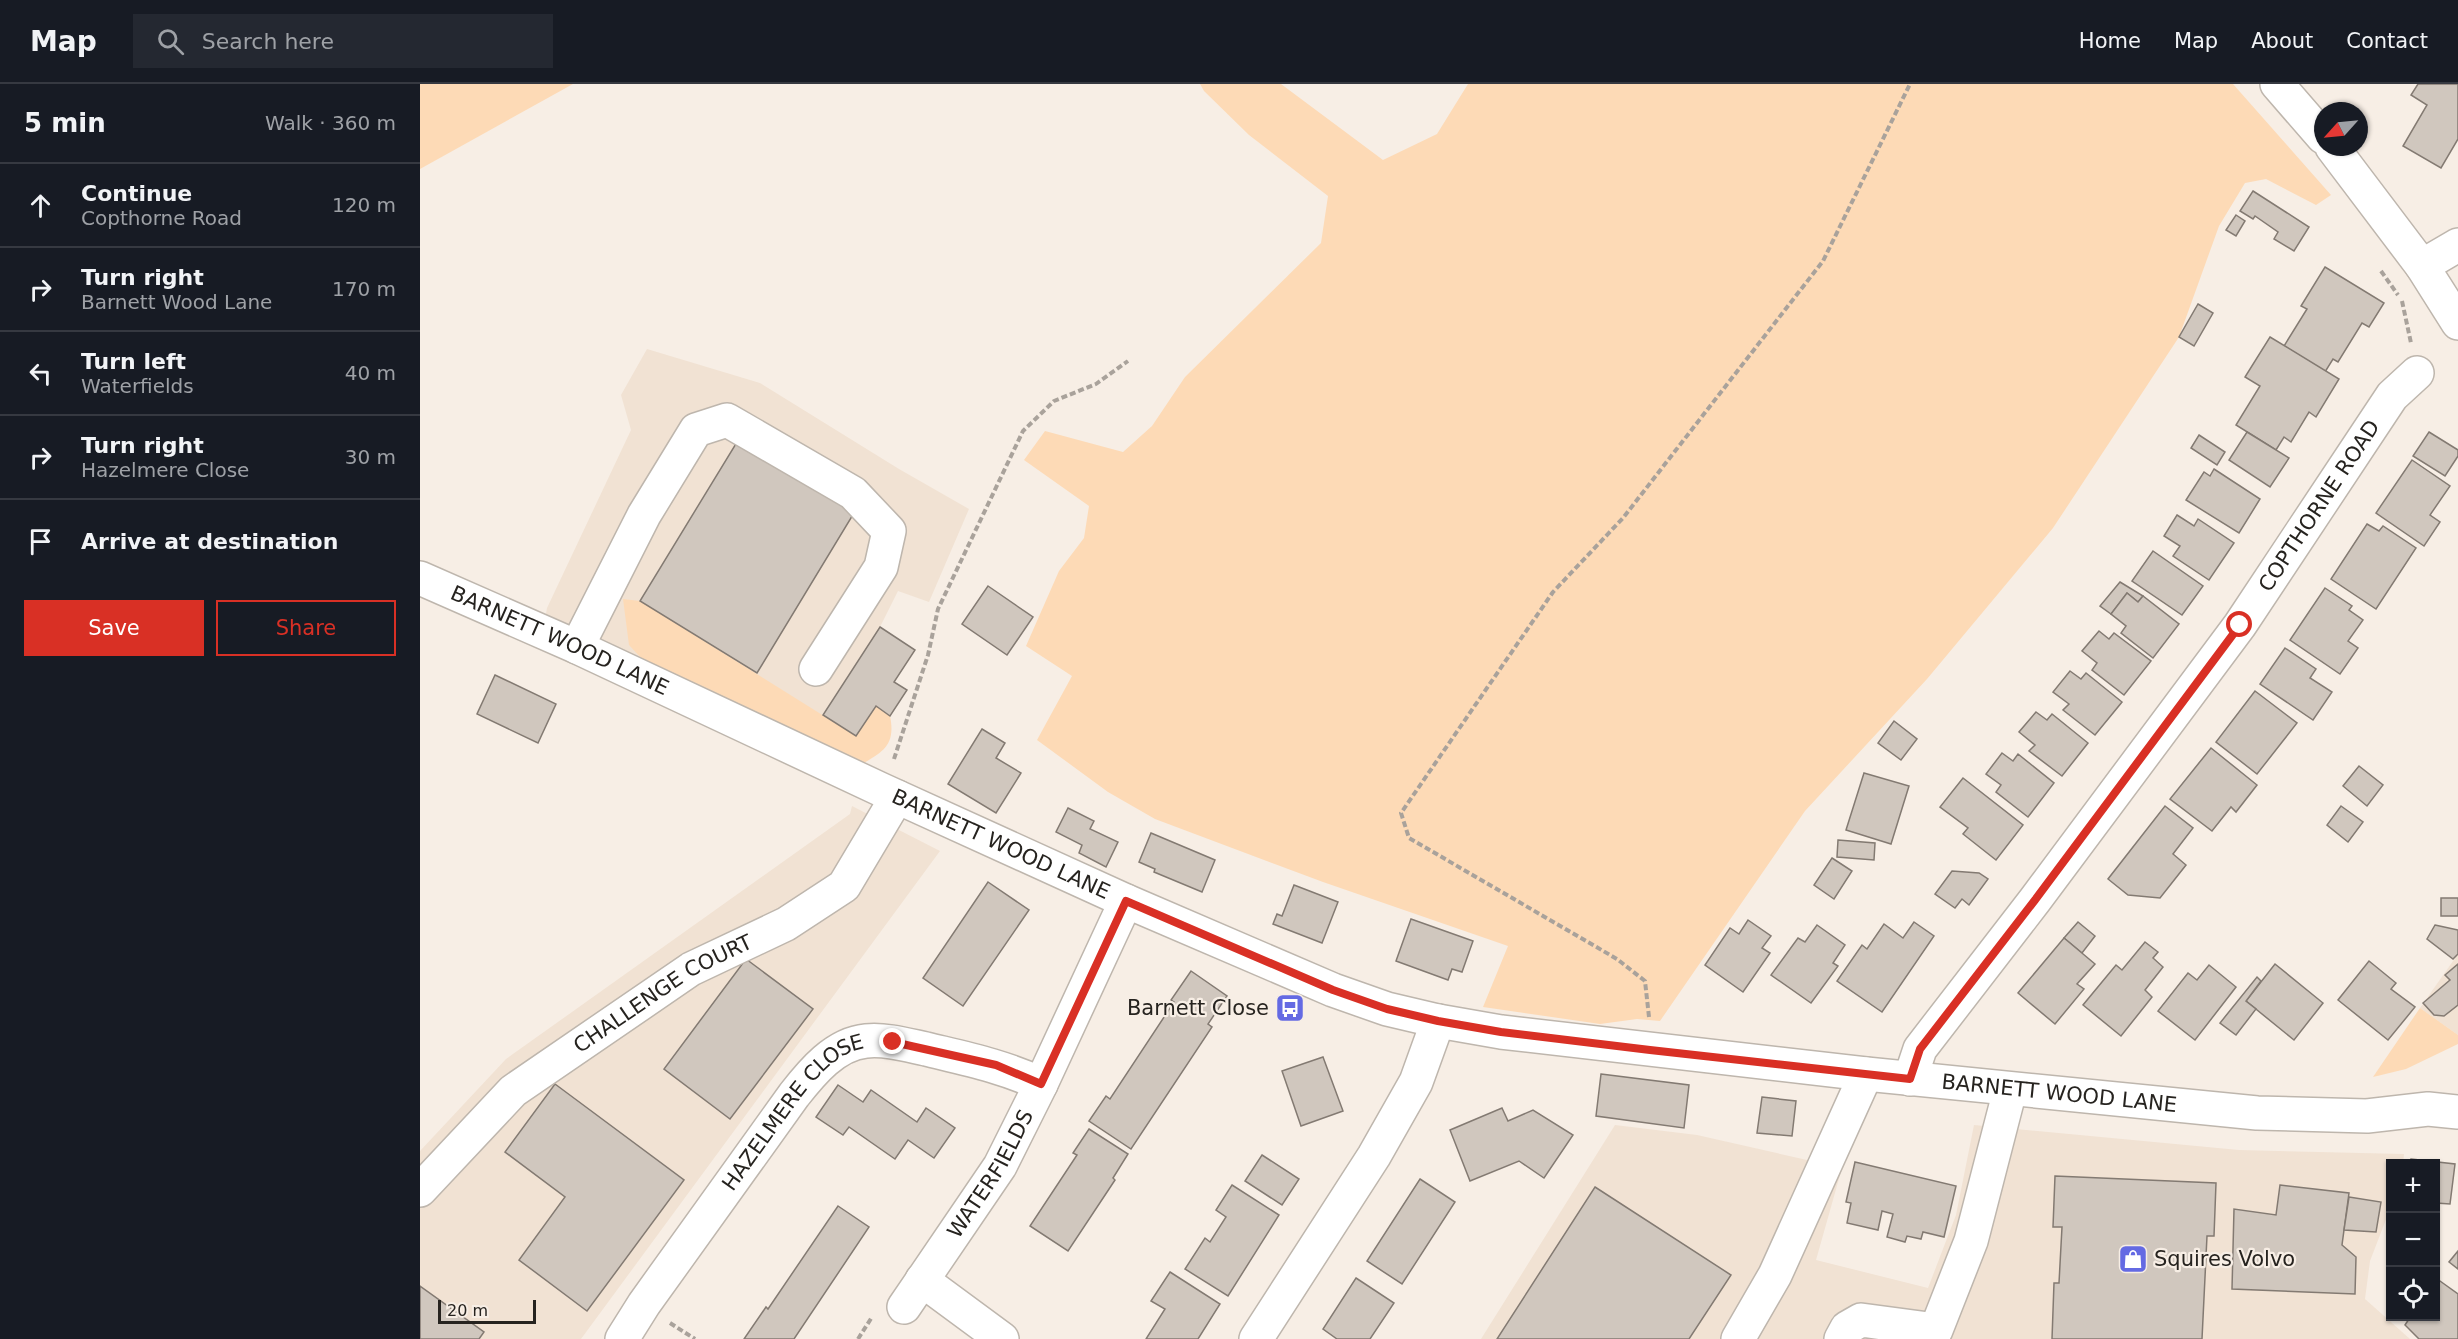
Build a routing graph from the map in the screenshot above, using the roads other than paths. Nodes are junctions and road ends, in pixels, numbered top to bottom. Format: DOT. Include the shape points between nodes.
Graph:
graph roads {
  1 [pos="2277,84"];
  2 [pos="2314,127"];
  3 [pos="2339,156"];
  4 [pos="2458,245"];
  5 [pos="2422,266"];
  6 [pos="2458,323"];
  7 [pos="2417,373"];
  8 [pos="420,578"];
  9 [pos="577,646"];
  10 [pos="816,669"];
  11 [pos="890,794"];
  12 [pos="1126,901"];
  13 [pos="1438,1021"];
  14 [pos="1866,1074"];
  15 [pos="1910,1079"];
  16 [pos="1041,1084"];
  17 [pos="2010,1090"];
  18 [pos="2458,1096"];
  19 [pos="2443,1111"];
  20 [pos="420,1190"];
  21 [pos="922,1280"];
  22 [pos="904,1307"];
  23 [pos="1942,1334"];
  24 [pos="622,1339"];
  25 [pos="1002,1339"];
  26 [pos="1256,1339"];
  27 [pos="1738,1339"];
  28 [pos="1841,1339"];
  1 -- 2 [label="street"];
  3 -- 5 [label="street"];
  4 -- 5 [label="street"];
  5 -- 6 [label="street"];
  7 -- 15 [label="street, COPTHORNE ROAD" via="2392,396 2240,625 1920,1049"];
  8 -- 9 [label="street, BARNETT WOOD LANE"];
  9 -- 10 [label="street" via="644,515 696,430 727,420 853,493 889,531 881,567"];
  9 -- 11 [label="street, BARNETT WOOD LANE"];
  11 -- 12 [label="street, BARNETT WOOD LANE"];
  11 -- 20 [label="street, CHALLENGE COURT" via="844,886 786,924 691,969 513,1090"];
  12 -- 13 [label="street, BARNETT WOOD LANE" via="1333,990"];
  12 -- 16 [label="street, WATERFIELDS"];
  13 -- 14 [label="street, BARNETT WOOD LANE" via="1501,1032"];
  13 -- 26 [label="street" via="1416,1083 1374,1156"];
  14 -- 15 [label="street, BARNETT WOOD LANE"];
  14 -- 27 [label="street" via="1775,1275"];
  15 -- 17 [label="street, BARNETT WOOD LANE"];
  16 -- 21 [label="street, WATERFIELDS" via="1000,1166"];
  16 -- 24 [label="street, HAZELMERE CLOSE" via="996,1065 893,1042 866,1040 841,1049 815,1069 794,1095"];
  17 -- 19 [label="street, BARNETT WOOD LANE" via="2257,1113 2367,1116"];
  17 -- 23 [label="street"];
  18 -- 19 [label="street, BARNETT WOOD LANE"];
  21 -- 22 [label="street, WATERFIELDS"];
  21 -- 25 [label="street"];
  23 -- 28 [label="street" via="1861,1320 1847,1328"];
}
